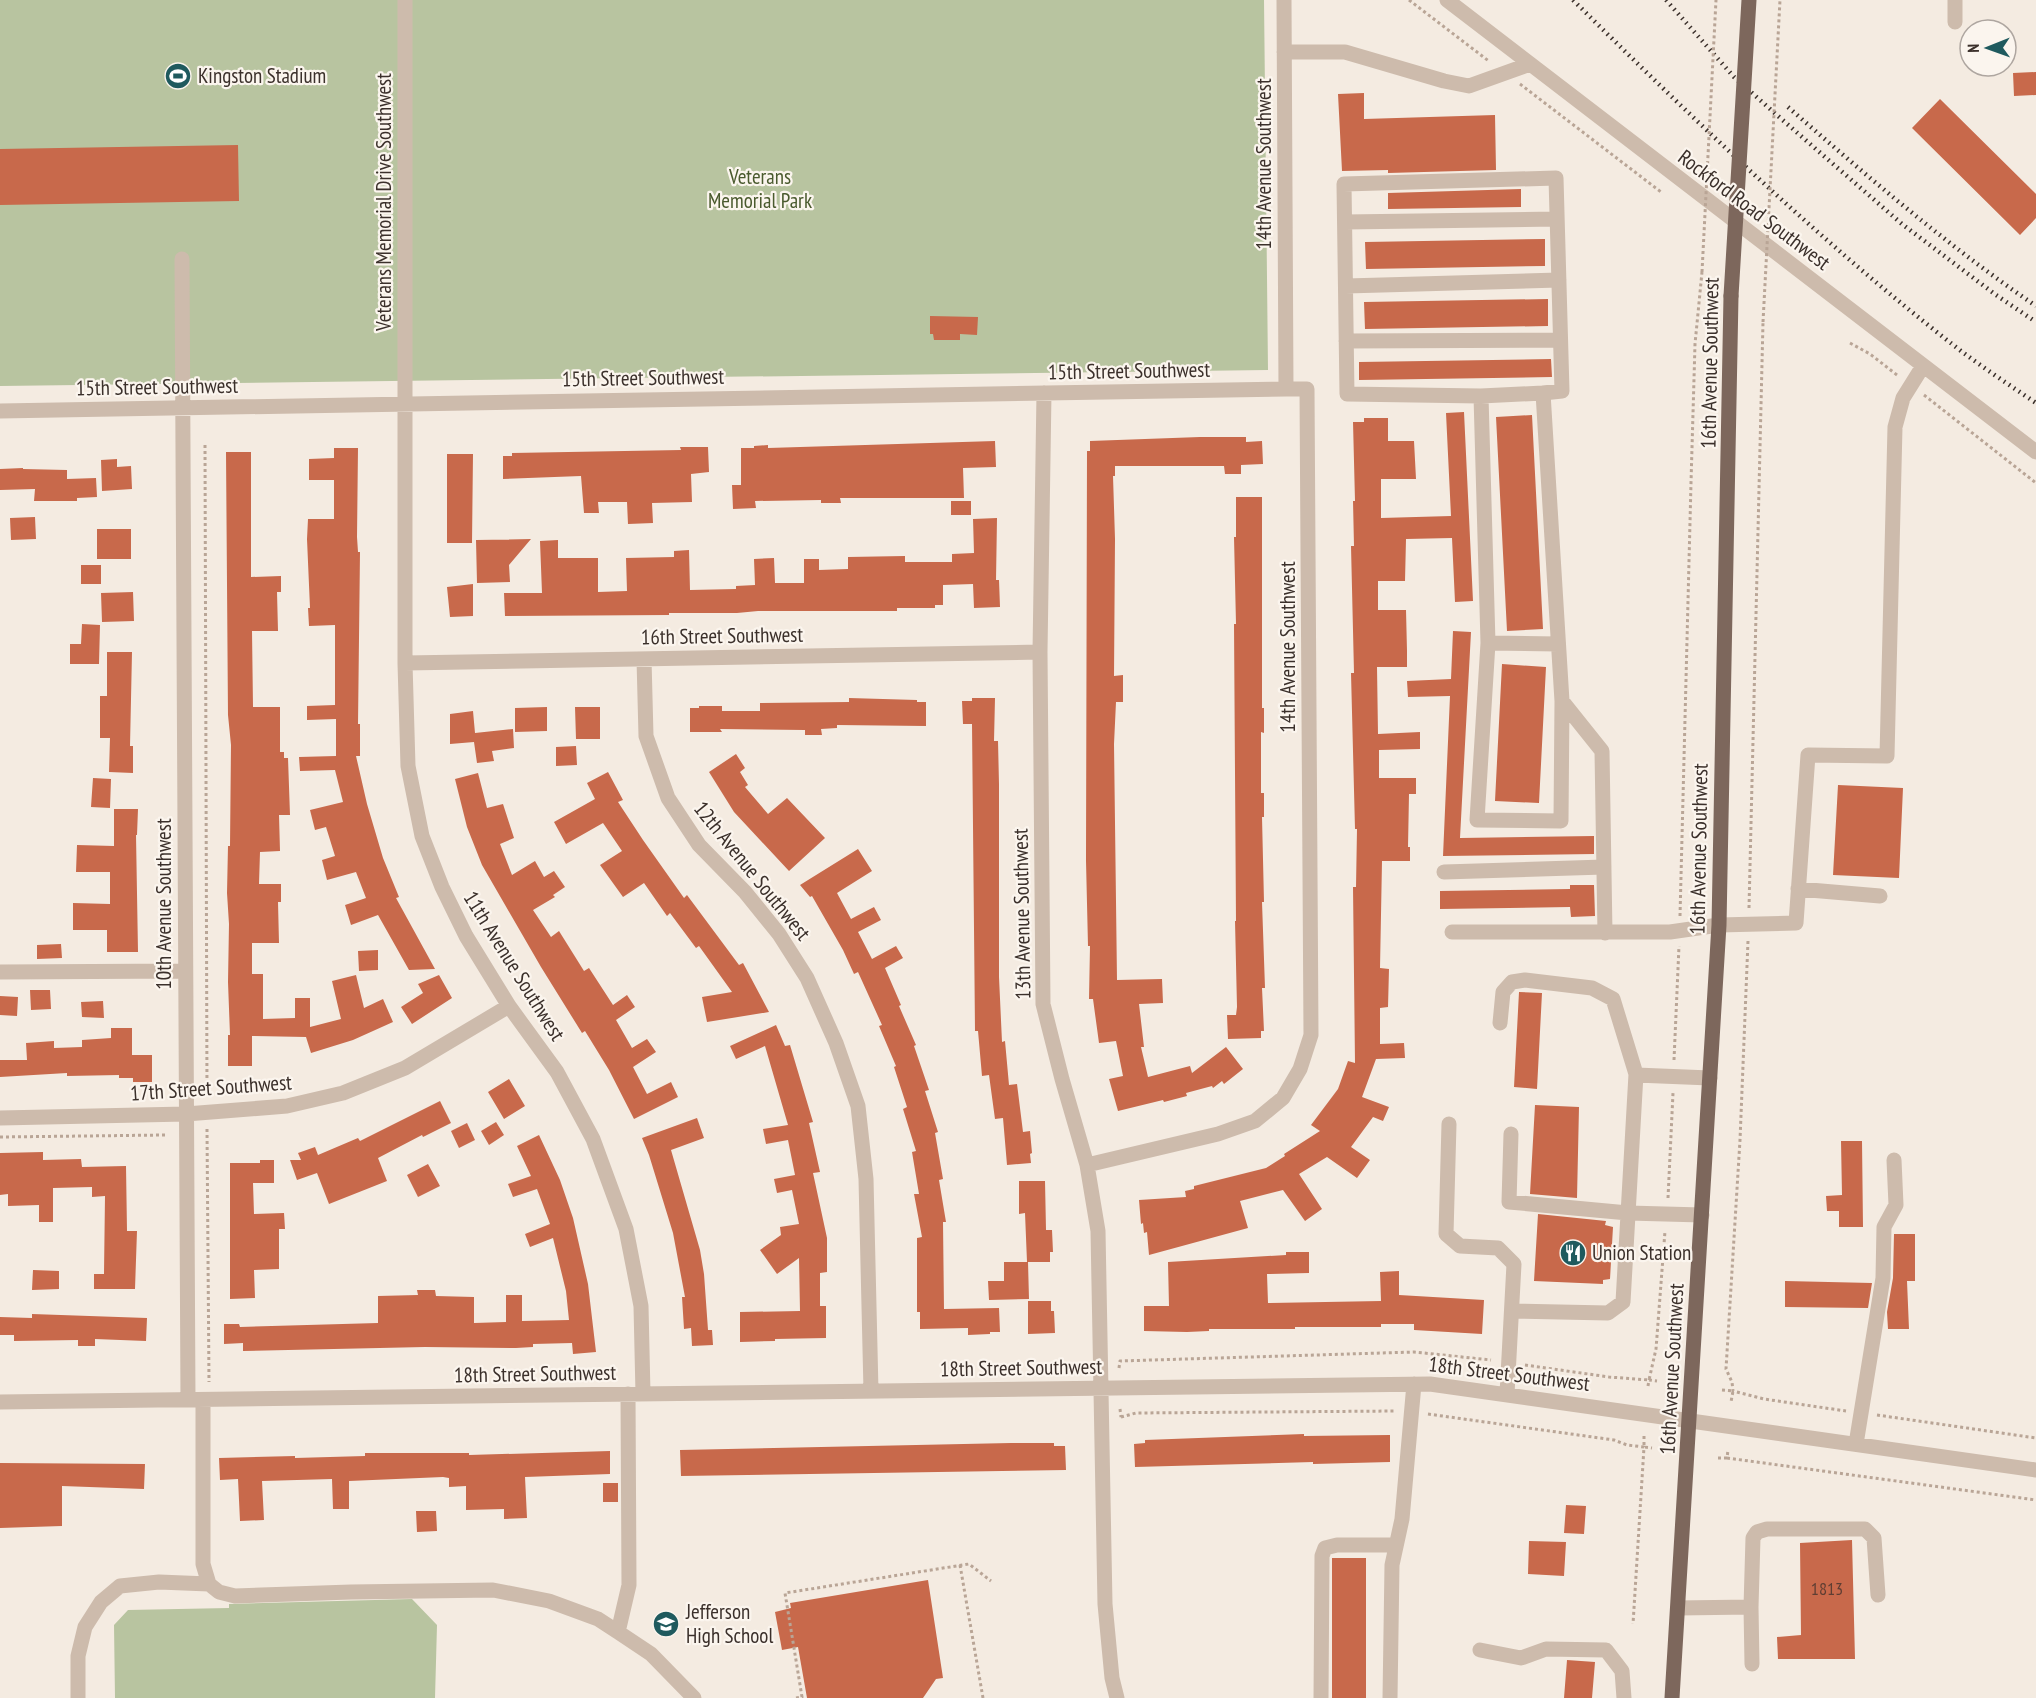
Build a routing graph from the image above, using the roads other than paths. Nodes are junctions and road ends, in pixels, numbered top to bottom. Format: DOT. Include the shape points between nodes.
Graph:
graph roads {
  1 [pos="405,0"];
  2 [pos="1284,0"];
  3 [pos="1749,0"];
  4 [pos="1955,0"];
  5 [pos="1457,3"];
  6 [pos="1955,22"];
  7 [pos="1284,52"];
  8 [pos="1530,64"];
  9 [pos="1557,219"];
  10 [pos="1345,222"];
  11 [pos="182,259"];
  12 [pos="1558,280"];
  13 [pos="1346,286"];
  14 [pos="1560,340"];
  15 [pos="1346,341"];
  16 [pos="1923,366"];
  17 [pos="1286,389"];
  18 [pos="1044,393"];
  19 [pos="1544,393"];
  20 [pos="1481,396"];
  21 [pos="405,403"];
  22 [pos="183,408"];
  23 [pos="0,411"];
  24 [pos="2036,452"];
  25 [pos="1488,643"];
  26 [pos="1558,644"];
  27 [pos="1040,652"];
  28 [pos="644,658"];
  29 [pos="405,663"];
  30 [pos="1562,700"];
  31 [pos="1604,867"];
  32 [pos="1444,872"];
  33 [pos="1798,889"];
  34 [pos="1880,896"];
  35 [pos="1719,925"];
  36 [pos="1452,932"];
  37 [pos="1605,933"];
  38 [pos="185,971"];
  39 [pos="0,972"];
  40 [pos="509,1006"];
  41 [pos="1500,1023"];
  42 [pos="1636,1075"];
  43 [pos="1710,1078"];
  44 [pos="186,1114"];
  45 [pos="0,1118"];
  46 [pos="1449,1124"];
  47 [pos="1510,1134"];
  48 [pos="1894,1160"];
  49 [pos="1087,1165"];
  50 [pos="1628,1213"];
  51 [pos="1702,1215"];
  52 [pos="1512,1311"];
  53 [pos="1414,1384"];
  54 [pos="1101,1388"];
  55 [pos="871,1391"];
  56 [pos="636,1394"];
  57 [pos="1507,1394"];
  58 [pos="195,1400"];
  59 [pos="0,1402"];
  60 [pos="1690,1419"];
  61 [pos="1856,1444"];
  62 [pos="2036,1470"];
  63 [pos="1396,1545"];
  64 [pos="209,1584"];
  65 [pos="1878,1595"];
  66 [pos="1751,1607"];
  67 [pos="1678,1608"];
  68 [pos="618,1632"];
  69 [pos="1480,1650"];
  70 [pos="1752,1664"];
  71 [pos="78,1698"];
  72 [pos="694,1698"];
  73 [pos="1118,1698"];
  74 [pos="1321,1698"];
  75 [pos="1390,1698"];
  76 [pos="1624,1698"];
  77 [pos="1672,1698"];
  1 -- 21 [label="street, Veterans Memorial Drive Southwest"];
  2 -- 7 [label="street, 14th Avenue Southwest"];
  3 -- 35 [label="main road, 16th Avenue Southwest, bridge" via="1731,296"];
  4 -- 6 [label="street"];
  5 -- 8 [label="street, Rockford Road Southwest"];
  7 -- 8 [label="street" via="1345,52 1469,86"];
  7 -- 17 [label="street, 14th Avenue Southwest"];
  8 -- 16 [label="street, Rockford Road Southwest"];
  9 -- 10 [label="street"];
  9 -- 10 [label="street" via="1556,178 1344,184"];
  9 -- 12 [label="street"];
  10 -- 13 [label="street"];
  11 -- 22 [label="street, 10th Avenue Southwest"];
  12 -- 13 [label="street"];
  12 -- 14 [label="street"];
  13 -- 15 [label="street"];
  14 -- 15 [label="street"];
  14 -- 19 [label="street" via="1562,391"];
  15 -- 20 [label="street" via="1347,394"];
  16 -- 24 [label="street, Rockford Road Southwest"];
  16 -- 33 [label="street" via="1904,398 1895,427 1887,756 1808,755"];
  17 -- 18 [label="street, 15th Street Southwest"];
  17 -- 49 [label="street, 14th Avenue Southwest" via="1307,389 1311,1035 1300,1069 1284,1098 1255,1121 1218,1134"];
  18 -- 21 [label="street, 15th Street Southwest"];
  18 -- 27 [label="street, 13th Avenue Southwest"];
  19 -- 20 [label="street"];
  19 -- 26 [label="street"];
  20 -- 25 [label="street"];
  21 -- 22 [label="street, 15th Street Southwest"];
  21 -- 29 [label="street, 11th Avenue Southwest"];
  22 -- 23 [label="street, 15th Street Southwest"];
  22 -- 38 [label="street, 10th Avenue Southwest"];
  25 -- 26 [label="street"];
  25 -- 30 [label="street" via="1477,820 1562,820"];
  26 -- 30 [label="street"];
  27 -- 28 [label="street, 16th Street Southwest"];
  27 -- 49 [label="street, 13th Avenue Southwest" via="1043,1004"];
  28 -- 29 [label="street, 16th Street Southwest"];
  28 -- 55 [label="street, 12th Avenue Southwest" via="646,736 668,798 699,845 779,934 807,978 858,1106 866,1179"];
  29 -- 40 [label="street, 11th Avenue Southwest" via="408,766 422,836 466,936"];
  30 -- 31 [label="street" via="1602,751"];
  31 -- 32 [label="street"];
  31 -- 37 [label="street"];
  33 -- 34 [label="street"];
  33 -- 35 [label="street" via="1796,923"];
  35 -- 37 [label="street" via="1670,932"];
  35 -- 43 [label="main road, 16th Avenue Southwest"];
  36 -- 37 [label="street"];
  38 -- 39 [label="street"];
  38 -- 44 [label="street, 10th Avenue Southwest"];
  40 -- 44 [label="street, 17th Street Southwest" via="405,1068 343,1093 286,1106"];
  40 -- 56 [label="street, 11th Avenue Southwest" via="557,1072 593,1139 626,1229 641,1306"];
  41 -- 42 [label="street" via="1503,992 1512,982 1592,988 1613,999"];
  42 -- 43 [label="street"];
  42 -- 50 [label="street"];
  43 -- 51 [label="main road, 16th Avenue Southwest"];
  44 -- 45 [label="street, 17th Street Southwest"];
  44 -- 58 [label="street, 10th Avenue Southwest"];
  46 -- 52 [label="street" via="1446,1234 1460,1246 1498,1248 1514,1264"];
  47 -- 50 [label="street" via="1509,1202"];
  48 -- 61 [label="street" via="1896,1205 1884,1227 1883,1278"];
  49 -- 54 [label="street, 13th Avenue Southwest" via="1098,1231"];
  50 -- 51 [label="street"];
  50 -- 52 [label="street" via="1623,1302 1608,1313"];
  51 -- 60 [label="main road, 16th Avenue Southwest"];
  52 -- 57 [label="street"];
  53 -- 54 [label="street, 18th Street Southwest"];
  53 -- 57 [label="street, 18th Street Southwest"];
  53 -- 63 [label="street" via="1402,1519"];
  54 -- 55 [label="street, 18th Street Southwest"];
  54 -- 73 [label="street, 13th Avenue Southwest" via="1105,1604 1112,1678"];
  55 -- 56 [label="street, 18th Street Southwest"];
  56 -- 58 [label="street, 18th Street Southwest"];
  56 -- 68 [label="street, 11th Avenue Southwest" via="629,1585"];
  57 -- 60 [label="street, 18th Street Southwest"];
  58 -- 59 [label="street, 18th Street Southwest"];
  58 -- 64 [label="street, 10th Avenue Southwest" via="203,1564"];
  60 -- 61 [label="street, 18th Street Southwest"];
  60 -- 67 [label="main road, 16th Avenue Southwest"];
  61 -- 62 [label="street, 18th Street Southwest"];
  63 -- 74 [label="street" via="1325,1548"];
  63 -- 75 [label="street" via="1392,1565"];
  64 -- 68 [label="street" via="219,1592 235,1596 493,1590 549,1601 598,1619"];
  64 -- 71 [label="street" via="159,1582 120,1586 101,1602 85,1628 78,1656"];
  65 -- 66 [label="street" via="1874,1538 1865,1529 1767,1529 1753,1538"];
  66 -- 67 [label="street"];
  66 -- 70 [label="street"];
  67 -- 77 [label="main road, 16th Avenue Southwest"];
  68 -- 72 [label="street" via="651,1654"];
  69 -- 76 [label="street" via="1521,1658 1546,1649 1606,1650 1622,1671"];
}
